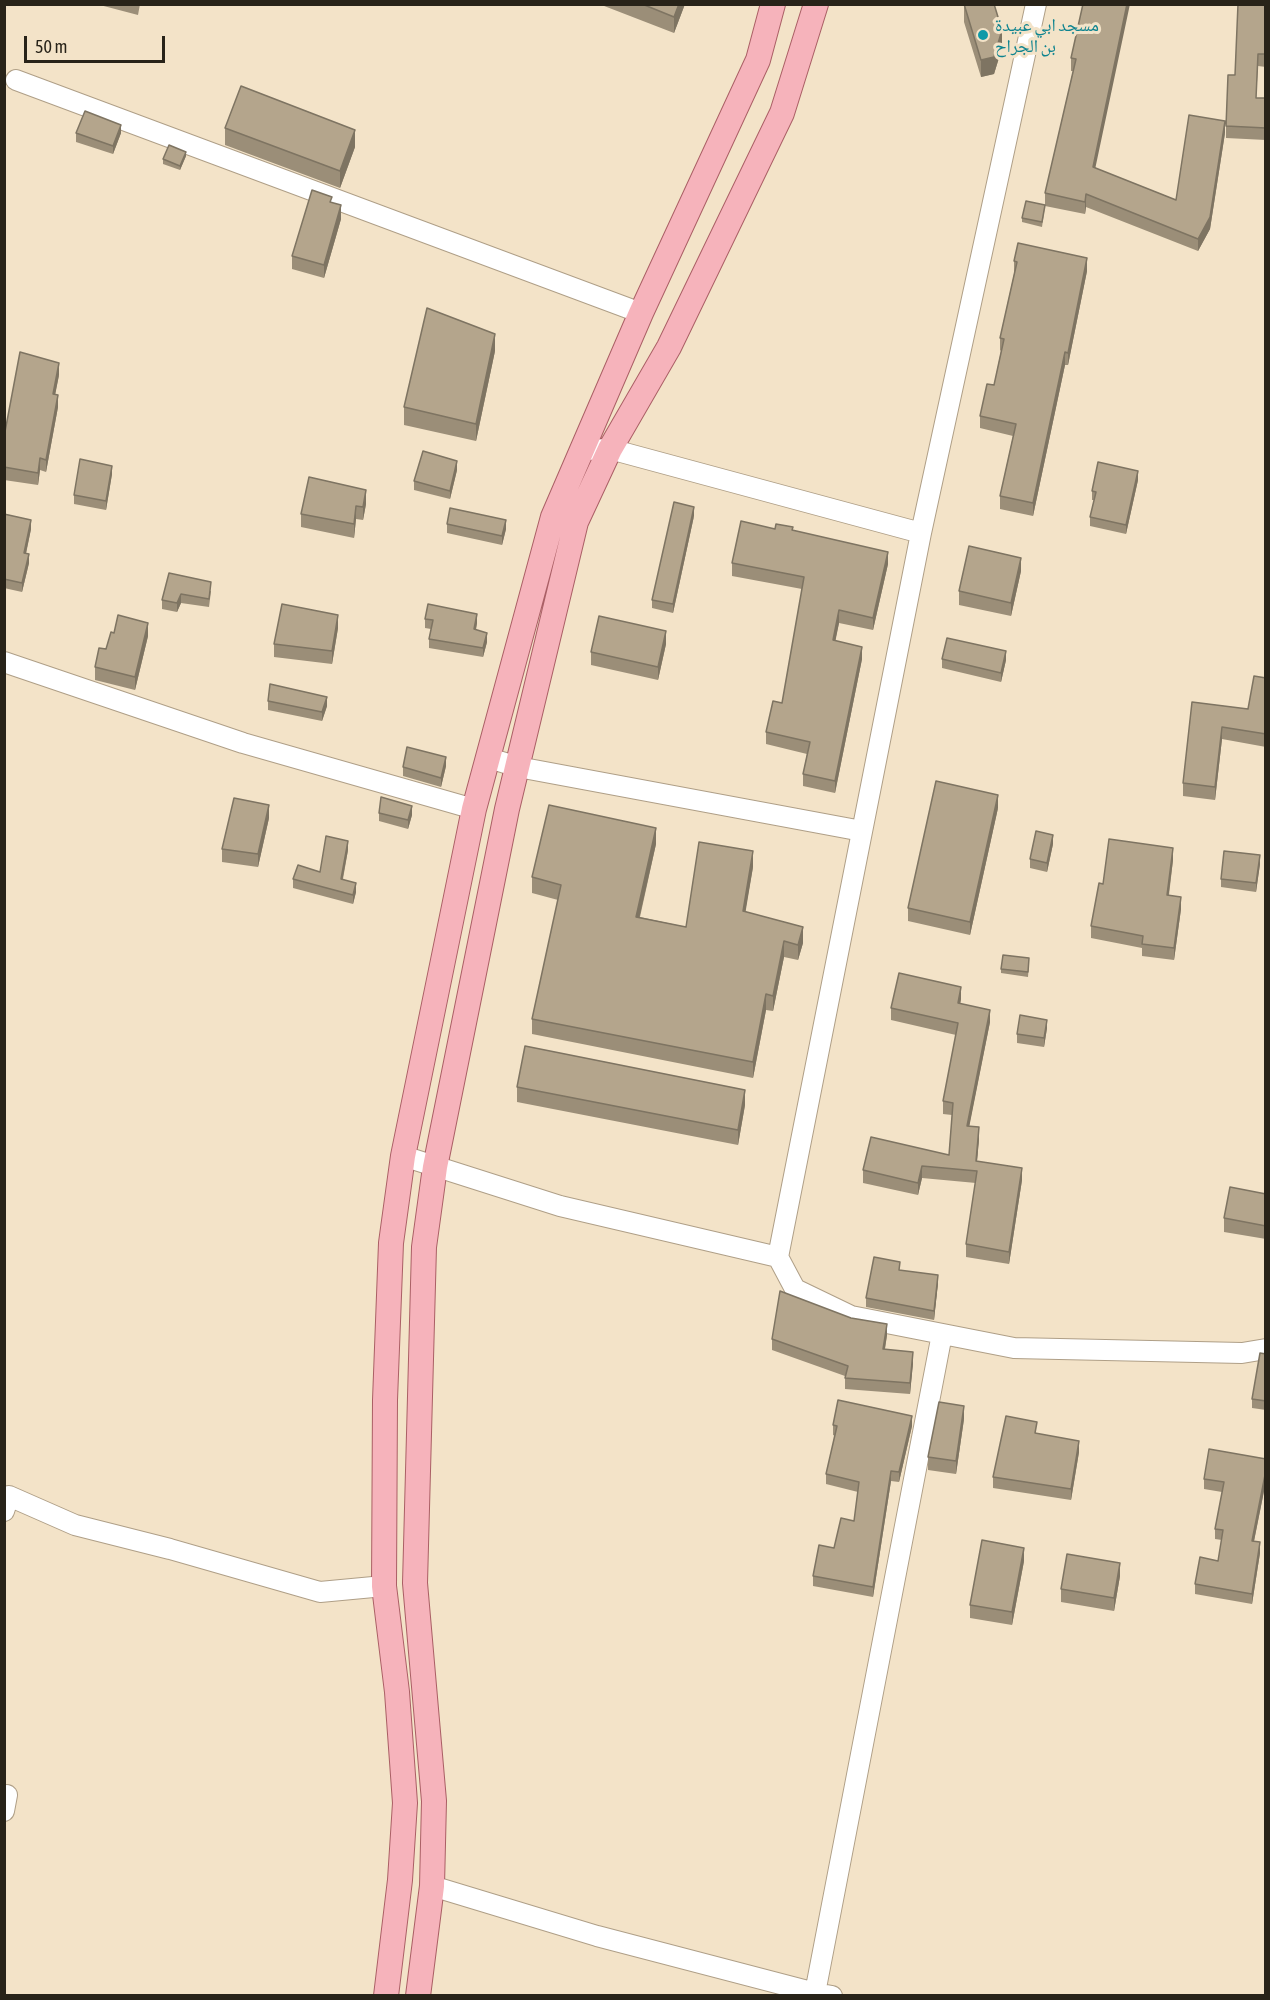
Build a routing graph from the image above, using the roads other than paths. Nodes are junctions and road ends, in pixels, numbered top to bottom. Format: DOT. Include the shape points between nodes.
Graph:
graph roads {
  1 [pos="773,4"];
  2 [pos="816,4"];
  3 [pos="1036,4"];
  4 [pos="16,80"];
  5 [pos="641,313"];
  6 [pos="610,449"];
  7 [pos="583,450"];
  8 [pos="921,533"];
  9 [pos="4,662"];
  10 [pos="489,758"];
  11 [pos="519,767"];
  12 [pos="474,809"];
  13 [pos="862,831"];
  14 [pos="403,1156"];
  15 [pos="435,1167"];
  16 [pos="391,1243"];
  17 [pos="424,1247"];
  18 [pos="778,1257"];
  19 [pos="942,1334"];
  20 [pos="1266,1349"];
  21 [pos="4,1511"];
  22 [pos="415,1583"];
  23 [pos="384,1586"];
  24 [pos="432,1886"];
  25 [pos="824,1994"];
  26 [pos="386,1995"];
  27 [pos="418,1995"];
  1 -- 5 [label="main road" via="758,60"];
  2 -- 6 [label="main road" via="782,113 669,347"];
  3 -- 8 [label="street"];
  4 -- 5 [label="street"];
  5 -- 7 [label="main road"];
  6 -- 7 [label="street"];
  6 -- 8 [label="street"];
  6 -- 11 [label="main road" via="576,522"];
  7 -- 10 [label="main road" via="553,517"];
  8 -- 13 [label="street"];
  9 -- 12 [label="street" via="243,743"];
  10 -- 11 [label="street"];
  10 -- 12 [label="main road"];
  11 -- 13 [label="street"];
  11 -- 15 [label="main road" via="507,809"];
  12 -- 14 [label="main road"];
  13 -- 18 [label="street"];
  14 -- 15 [label="street"];
  14 -- 16 [label="main road"];
  15 -- 17 [label="main road"];
  15 -- 18 [label="street" via="560,1206"];
  16 -- 17 [label="main road"];
  16 -- 23 [label="main road"];
  17 -- 22 [label="main road"];
  18 -- 19 [label="street" via="795,1289 841,1312"];
  19 -- 20 [label="street" via="1014,1348 1242,1353"];
  19 -- 25 [label="street"];
  21 -- 23 [label="street" via="9,1496 75,1526 320,1592"];
  22 -- 23 [label="main road"];
  22 -- 24 [label="main road" via="434,1802"];
  23 -- 26 [label="main road" via="405,1803"];
  24 -- 25 [label="street" via="597,1936"];
  24 -- 27 [label="main road"];
}
